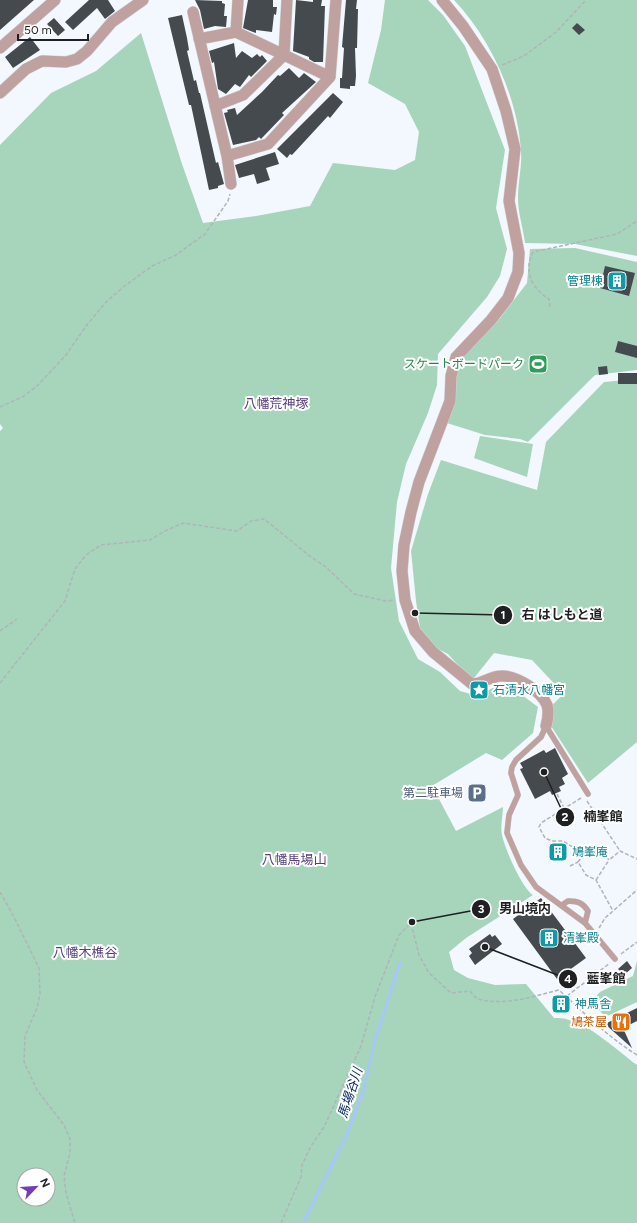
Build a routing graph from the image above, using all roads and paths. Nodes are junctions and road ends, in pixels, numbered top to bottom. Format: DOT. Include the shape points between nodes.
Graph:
graph roads {
  1 [pos="54,0"];
  2 [pos="143,0"];
  3 [pos="238,0"];
  4 [pos="287,0"];
  5 [pos="336,0"];
  6 [pos="442,0"];
  7 [pos="586,0"];
  8 [pos="193,12"];
  9 [pos="236,32"];
  10 [pos="199,39"];
  11 [pos="0,48"];
  12 [pos="284,55"];
  13 [pos="492,69"];
  14 [pos="330,76"];
  15 [pos="0,93"];
  16 [pos="215,106"];
  17 [pos="227,156"];
  18 [pos="231,184"];
  19 [pos="637,221"];
  20 [pos="550,307"];
  21 [pos="0,406"];
  22 [pos="405,600"];
  23 [pos="17,619"];
  24 [pos="0,631"];
  25 [pos="0,683"];
  26 [pos="546,726"];
  27 [pos="557,794"];
  28 [pos="588,794"];
  29 [pos="564,808"];
  30 [pos="620,851"];
  31 [pos="584,854"];
  32 [pos="637,859"];
  33 [pos="609,860"];
  34 [pos="578,862"];
  35 [pos="570,866"];
  36 [pos="596,880"];
  37 [pos="637,890"];
  38 [pos="0,892"];
  39 [pos="635,892"];
  40 [pos="637,895"];
  41 [pos="562,905"];
  42 [pos="612,911"];
  43 [pos="586,923"];
  44 [pos="595,935"];
  45 [pos="637,942"];
  46 [pos="615,959"];
  47 [pos="567,997"];
  48 [pos="637,1055"];
  49 [pos="75,1223"];
  50 [pos="281,1223"];
  1 -- 11 [label="street"];
  2 -- 15 [label="street" via="112,22 77,59 66,62 42,61 26,69"];
  3 -- 9 [label="street"];
  4 -- 12 [label="street"];
  5 -- 14 [label="street"];
  6 -- 13 [label="street"];
  7 -- 13 [label="path" via="556,32 524,56"];
  8 -- 10 [label="street"];
  9 -- 10 [label="street"];
  9 -- 12 [label="street"];
  10 -- 16 [label="street"];
  12 -- 14 [label="street"];
  12 -- 16 [label="street" via="243,95"];
  13 -- 22 [label="street" via="515,149 509,201 519,252 518,272 508,298 456,357 453,364 450,401 419,482 404,545 402,571"];
  14 -- 17 [label="street" via="268,144"];
  16 -- 17 [label="street"];
  17 -- 18 [label="street"];
  18 -- 21 [label="path" via="228,201 205,234 126,284 98,311 66,355 38,385 24,396"];
  19 -- 20 [label="path" via="617,234 533,252 530,258 530,278 537,291 549,299"];
  22 -- 25 [label="path" via="386,601 354,594 326,567 264,519 251,521 237,531 183,524 150,540 101,545 86,555 75,570 65,601"];
  22 -- 26 [label="street" via="415,631 433,652 472,684 495,676 504,676 512,677 529,686 546,704 549,713"];
  23 -- 24 [label="path"];
  26 -- 28 [label="lane"];
  26 -- 41 [label="lane" via="541,737 512,767 511,773 518,795 509,816 507,833 515,853 536,887"];
  27 -- 29 [label="path"];
  29 -- 30 [label="path" via="584,796"];
  29 -- 31 [label="path" via="539,827 545,838 563,841"];
  30 -- 32 [label="path"];
  30 -- 33 [label="path"];
  31 -- 33 [label="path" via="595,845"];
  31 -- 34 [label="path"];
  33 -- 36 [label="path"];
  34 -- 35 [label="path"];
  34 -- 36 [label="path" via="586,875"];
  36 -- 42 [label="path"];
  37 -- 39 [label="path"];
  38 -- 49 [label="path" via="39,968 40,994 25,1036 24,1062 37,1090 64,1125 70,1139 70,1153 64,1176"];
  39 -- 40 [label="path"];
  39 -- 42 [label="path"];
  41 -- 43 [label="lane"];
  41 -- 43 [label="lane" via="568,901 578,902 584,906 588,911"];
  42 -- 44 [label="path"];
  43 -- 44 [label="lane"];
  44 -- 46 [label="lane"];
  45 -- 46 [label="path"];
  46 -- 47 [label="path"];
  47 -- 48 [label="path" via="579,1010"];
  47 -- 50 [label="path" via="558,990 525,1000 490,1002 477,999 470,991 451,992 429,973 419,955 411,923 399,935 375,996 361,1046 324,1127 302,1165 301,1177"];
}
